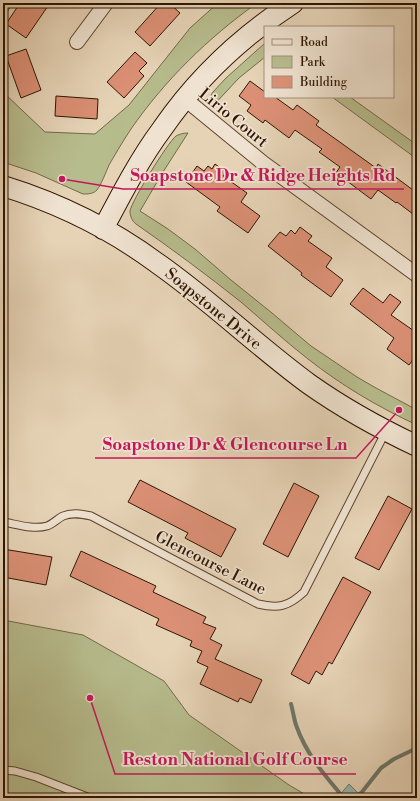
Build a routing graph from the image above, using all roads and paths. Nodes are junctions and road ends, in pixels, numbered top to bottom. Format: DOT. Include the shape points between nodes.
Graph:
graph roads {
  1 [pos="106,3"];
  2 [pos="293,3"];
  3 [pos="77,42"];
  4 [pos="185,99"];
  5 [pos="3,186"];
  6 [pos="103,229"];
  7 [pos="417,275"];
  8 [pos="386,432"];
  9 [pos="417,446"];
  10 [pos="3,522"];
  11 [pos="3,770"];
  12 [pos="90,798"];
  1 -- 3 [label="street"];
  2 -- 4 [label="street" via="244,38 216,64"];
  4 -- 6 [label="street" via="162,128 139,164"];
  4 -- 7 [label="street, Lirio Court" via="263,163"];
  5 -- 6 [label="street, Soapstone Drive" via="50,204"];
  6 -- 8 [label="street, Soapstone Drive" via="140,250 181,280 310,384"];
  8 -- 9 [label="street, Soapstone Drive"];
  8 -- 10 [label="lane, Glencourse Lane" via="304,592 296,599 280,606 258,604 91,516 71,514 47,526 38,527"];
  11 -- 12 [label="lane" via="36,776"];
}
